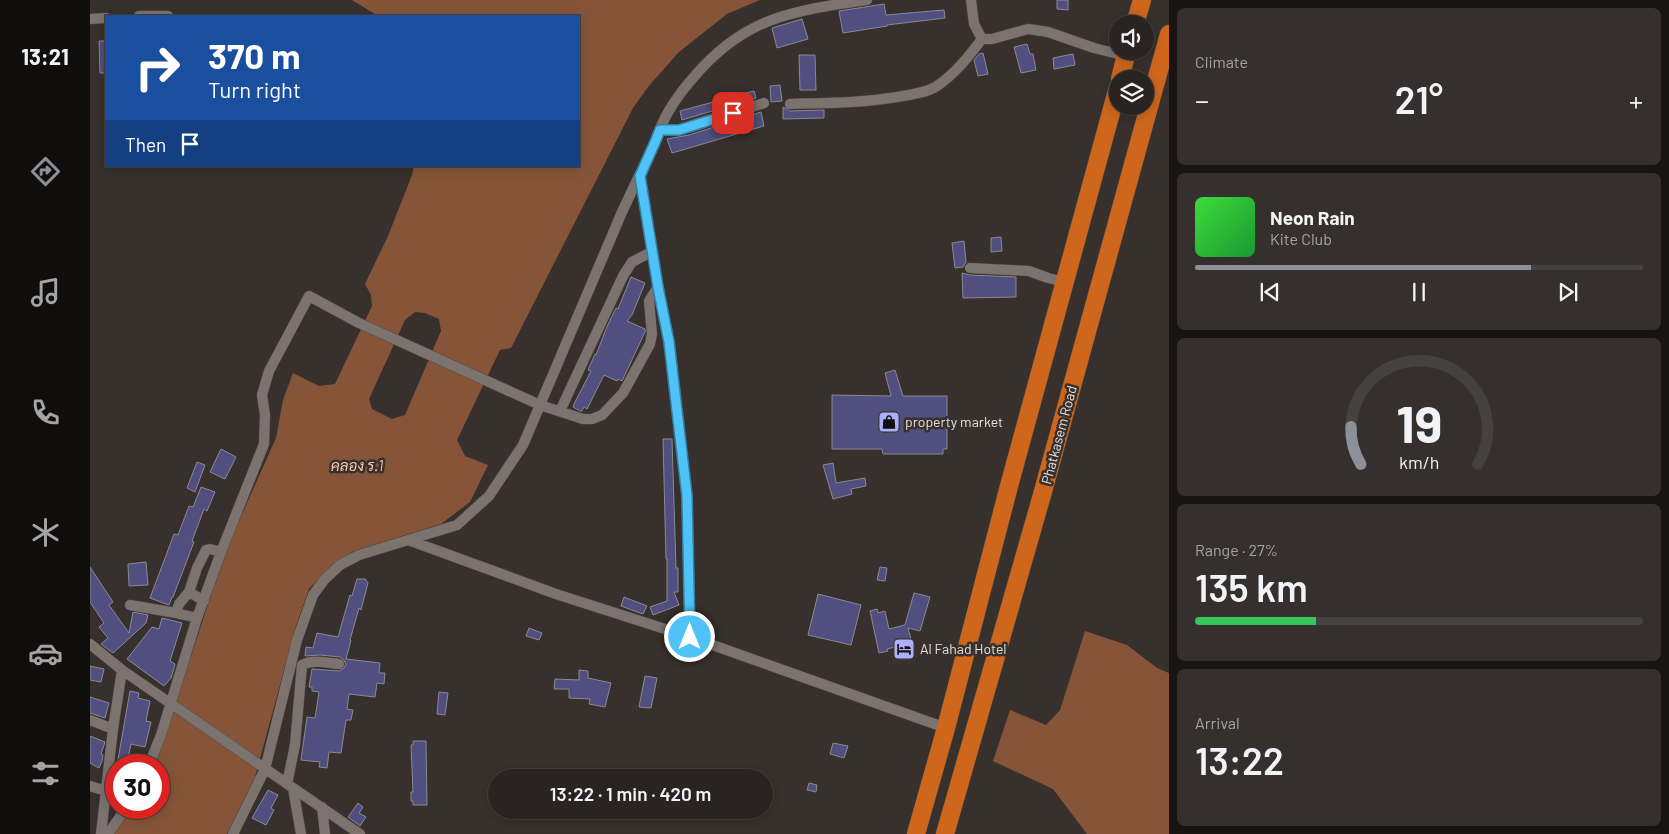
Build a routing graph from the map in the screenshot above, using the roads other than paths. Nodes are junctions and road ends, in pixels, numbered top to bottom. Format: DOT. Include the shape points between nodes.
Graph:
graph roads {
  1 [pos="866,0"];
  2 [pos="971,0"];
  3 [pos="1142,0"];
  4 [pos="1138,15"];
  5 [pos="105,18"];
  6 [pos="90,19"];
  7 [pos="1169,34"];
  8 [pos="982,39"];
  9 [pos="1109,51"];
  10 [pos="764,103"];
  11 [pos="790,104"];
  12 [pos="1110,115"];
  13 [pos="660,130"];
  14 [pos="640,176"];
  15 [pos="653,251"];
  16 [pos="970,268"];
  17 [pos="1065,282"];
  18 [pos="658,287"];
  19 [pos="540,405"];
  20 [pos="560,412"];
  21 [pos="410,541"];
  22 [pos="220,552"];
  23 [pos="189,592"];
  24 [pos="204,601"];
  25 [pos="130,605"];
  26 [pos="176,614"];
  27 [pos="197,618"];
  28 [pos="690,637"];
  29 [pos="90,644"];
  30 [pos="339,664"];
  31 [pos="122,670"];
  32 [pos="173,704"];
  33 [pos="90,720"];
  34 [pos="946,728"];
  35 [pos="113,729"];
  36 [pos="110,754"];
  37 [pos="153,754"];
  38 [pos="263,768"];
  39 [pos="90,786"];
  40 [pos="290,786"];
  41 [pos="105,791"];
  42 [pos="105,800"];
  43 [pos="322,807"];
  44 [pos="118,819"];
  45 [pos="101,834"];
  46 [pos="108,834"];
  47 [pos="233,834"];
  48 [pos="301,834"];
  49 [pos="325,834"];
  50 [pos="360,834"];
  51 [pos="916,834"];
  52 [pos="945,834"];
  1 -- 13 [label="street" via="797,12 755,26 735,38 718,51 680,92"];
  2 -- 8 [label="street" via="974,24"];
  3 -- 4 [label="highway"];
  5 -- 6 [label="street"];
  7 -- 52 [label="highway, Phatkasem Road"];
  8 -- 9 [label="street" via="1028,29"];
  8 -- 11 [label="street" via="964,63 928,90 862,102"];
  10 -- 13 [label="street" via="679,130"];
  12 -- 17 [label="highway"];
  13 -- 14 [label="street"];
  14 -- 15 [label="street"];
  14 -- 19 [label="street"];
  15 -- 18 [label="street"];
  15 -- 20 [label="street" via="632,262 623,276"];
  16 -- 17 [label="street" via="1030,271"];
  17 -- 34 [label="highway"];
  18 -- 20 [label="street" via="649,301 650,344 623,393 602,416 583,419"];
  18 -- 28 [label="street" via="669,342 687,496"];
  19 -- 20 [label="street"];
  19 -- 21 [label="street" via="523,445 490,496 457,525"];
  19 -- 22 [label="street" via="359,323 309,296 268,371 262,395 264,444"];
  21 -- 28 [label="street" via="556,594"];
  21 -- 38 [label="street" via="340,565 313,595 297,640"];
  22 -- 23 [label="street" via="206,550"];
  22 -- 24 [label="street"];
  23 -- 24 [label="street"];
  23 -- 26 [label="street" via="179,604"];
  24 -- 27 [label="street"];
  25 -- 26 [label="street"];
  26 -- 27 [label="street"];
  27 -- 32 [label="street"];
  28 -- 34 [label="street"];
  29 -- 31 [label="street"];
  30 -- 40 [label="street" via="314,661 302,665"];
  31 -- 32 [label="street"];
  31 -- 35 [label="street"];
  32 -- 37 [label="street"];
  32 -- 38 [label="street"];
  33 -- 35 [label="street"];
  34 -- 51 [label="highway"];
  35 -- 36 [label="street"];
  38 -- 40 [label="street"];
  38 -- 47 [label="street"];
  39 -- 41 [label="street"];
  40 -- 43 [label="street"];
  40 -- 48 [label="street"];
  42 -- 45 [label="street"];
  43 -- 49 [label="street"];
  43 -- 50 [label="street"];
  44 -- 46 [label="street"];
}
